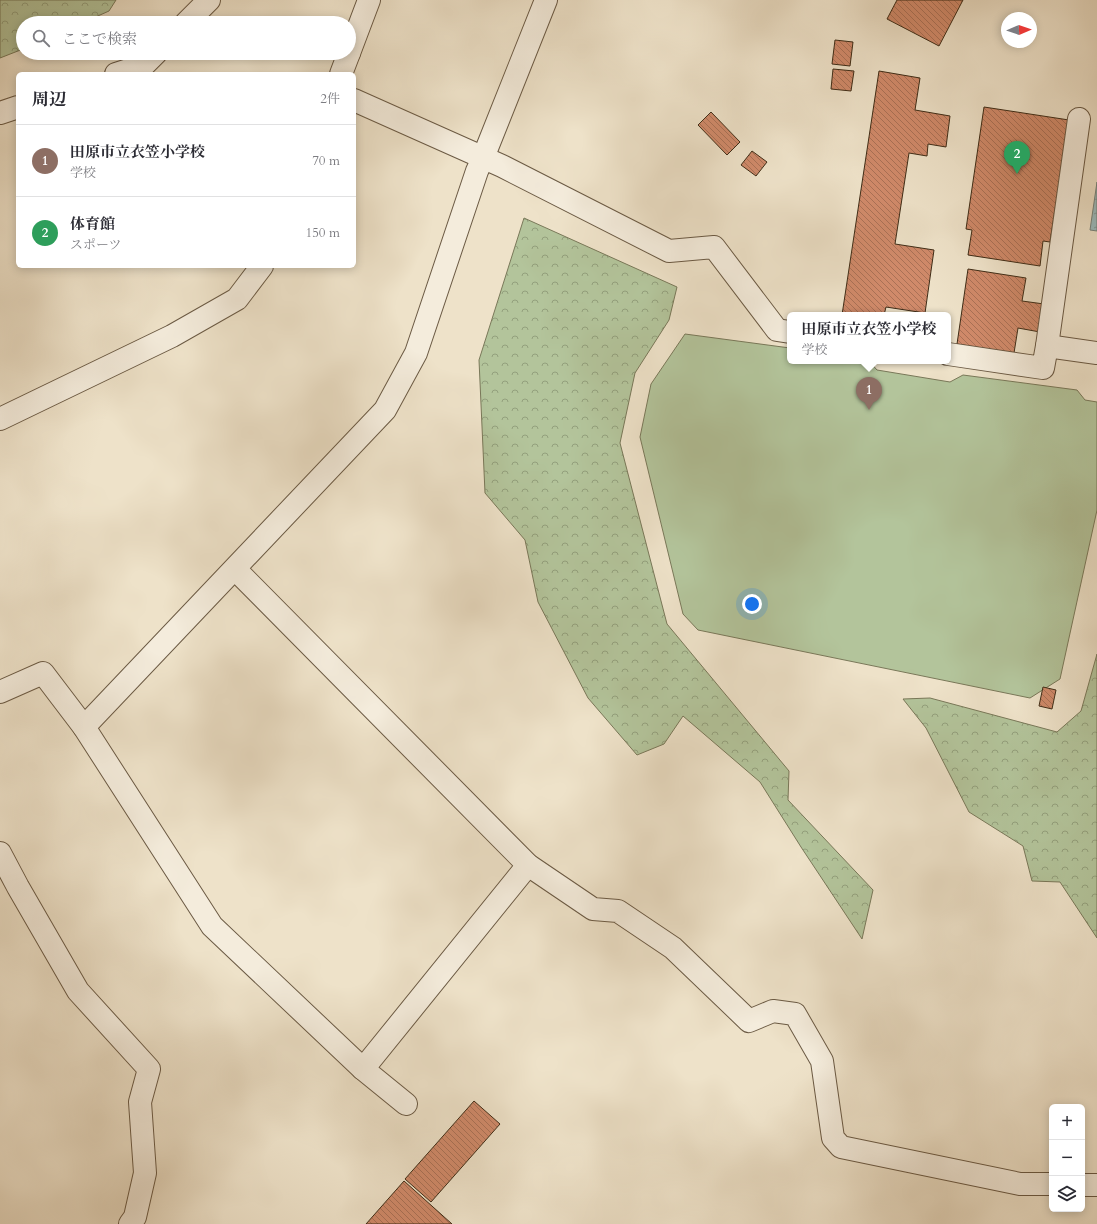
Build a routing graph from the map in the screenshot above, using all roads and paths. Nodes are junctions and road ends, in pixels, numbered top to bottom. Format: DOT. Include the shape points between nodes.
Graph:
graph roads {
  1 [pos="209,0"];
  2 [pos="369,0"];
  3 [pos="546,0"];
  4 [pos="193,16"];
  5 [pos="356,34"];
  6 [pos="149,60"];
  7 [pos="346,60"];
  8 [pos="122,72"];
  9 [pos="342,72"];
  10 [pos="356,101"];
  11 [pos="16,108"];
  12 [pos="0,113"];
  13 [pos="1079,119"];
  14 [pos="484,158"];
  15 [pos="260,268"];
  16 [pos="787,332"];
  17 [pos="1047,346"];
  18 [pos="1097,353"];
  19 [pos="951,354"];
  20 [pos="0,419"];
  21 [pos="235,569"];
  22 [pos="0,692"];
  23 [pos="84,727"];
  24 [pos="0,853"];
  25 [pos="528,865"];
  26 [pos="363,1069"];
  27 [pos="406,1104"];
  28 [pos="1049,1184"];
  29 [pos="1085,1185"];
  30 [pos="1097,1185"];
  31 [pos="130,1224"];
  1 -- 4 [label="street"];
  2 -- 5 [label="street"];
  3 -- 14 [label="street"];
  6 -- 8 [label="street" via="144,65"];
  7 -- 9 [label="street"];
  10 -- 14 [label="street"];
  11 -- 12 [label="street"];
  13 -- 17 [label="street"];
  14 -- 16 [label="street" via="669,251 714,247 777,330"];
  14 -- 21 [label="street" via="476,171 416,353 385,410"];
  15 -- 20 [label="street" via="237,299 172,336"];
  17 -- 18 [label="street"];
  17 -- 19 [label="street" via="1043,368"];
  21 -- 23 [label="street"];
  21 -- 25 [label="street"];
  22 -- 23 [label="street" via="43,673"];
  23 -- 26 [label="street" via="212,926"];
  24 -- 31 [label="street" via="78,991 149,1069 140,1102 145,1173 135,1217"];
  25 -- 26 [label="street"];
  25 -- 28 [label="street" via="593,909 618,911 673,948 749,1021 773,1011 795,1014 822,1061 833,1138 841,1147 1020,1184"];
  26 -- 27 [label="street"];
  29 -- 30 [label="street"];
}
